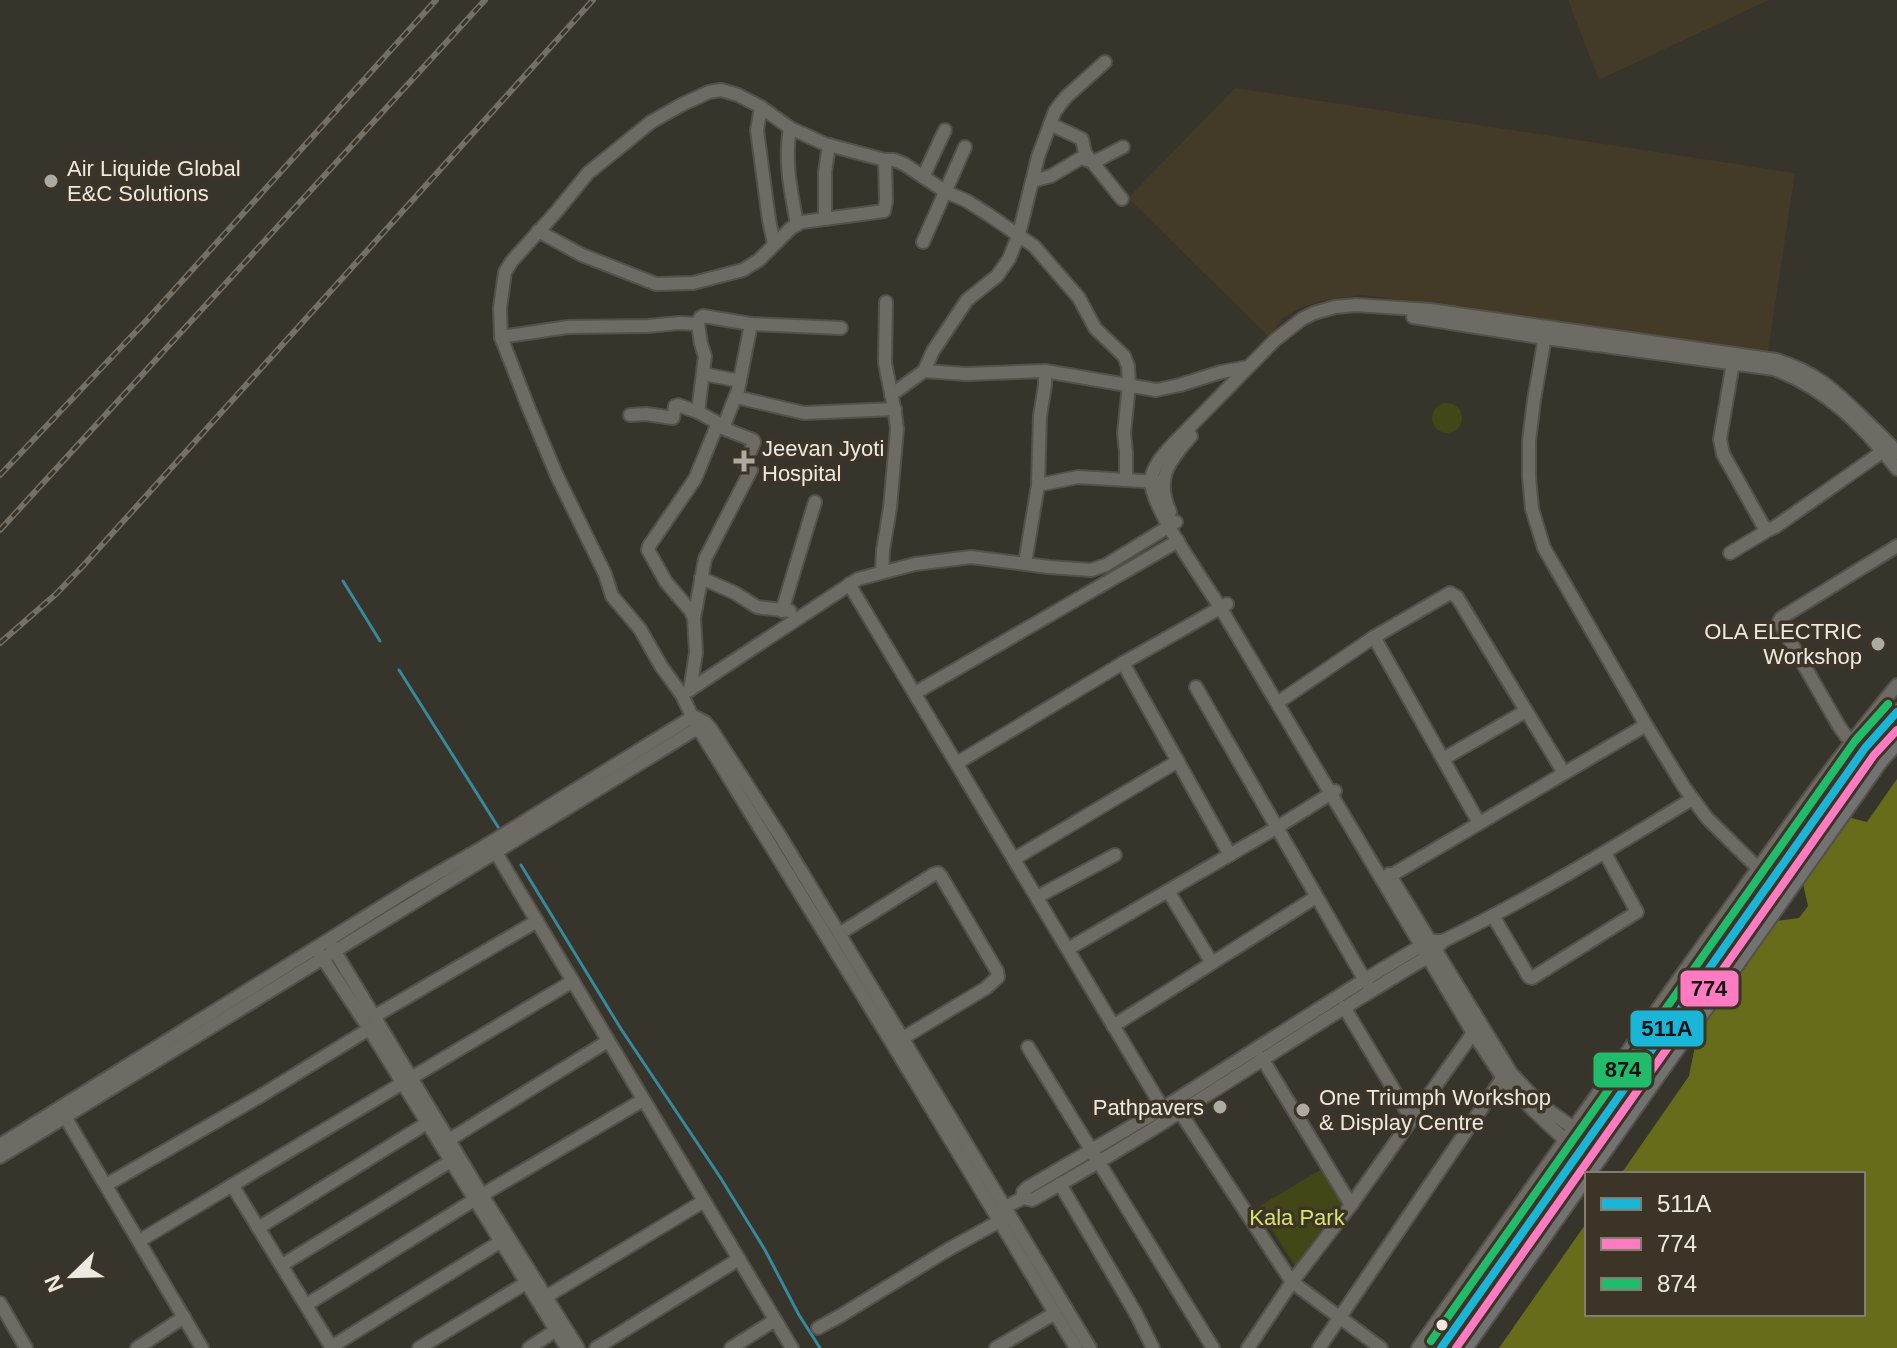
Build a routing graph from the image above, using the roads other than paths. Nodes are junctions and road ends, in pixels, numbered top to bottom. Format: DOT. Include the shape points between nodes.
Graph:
graph roads {
  1 [pos="1105,62"];
  2 [pos="761,107"];
  3 [pos="1050,124"];
  4 [pos="790,128"];
  5 [pos="945,130"];
  6 [pos="829,145"];
  7 [pos="965,147"];
  8 [pos="1123,147"];
  9 [pos="885,160"];
  10 [pos="1091,161"];
  11 [pos="923,177"];
  12 [pos="1032,181"];
  13 [pos="946,192"];
  14 [pos="1122,199"];
  15 [pos="825,219"];
  16 [pos="797,224"];
  17 [pos="538,231"];
  18 [pos="1019,234"];
  19 [pos="923,242"];
  20 [pos="774,244"];
  21 [pos="886,302"];
  22 [pos="698,324"];
  23 [pos="751,324"];
  24 [pos="1300,325"];
  25 [pos="841,328"];
  26 [pos="1546,333"];
  27 [pos="501,337"];
  28 [pos="1733,363"];
  29 [pos="1248,367"];
  30 [pos="924,371"];
  31 [pos="1045,371"];
  32 [pos="703,374"];
  33 [pos="740,381"];
  34 [pos="1129,385"];
  35 [pos="891,395"];
  36 [pos="736,397"];
  37 [pos="895,409"];
  38 [pos="698,412"];
  39 [pos="630,415"];
  40 [pos="720,427"];
  41 [pos="1890,450"];
  42 [pos="1897,469"];
  43 [pos="1126,480"];
  44 [pos="1157,482"];
  45 [pos="1038,485"];
  46 [pos="815,502"];
  47 [pos="1173,524"];
  48 [pos="1770,529"];
  49 [pos="1178,541"];
  50 [pos="1897,546"];
  51 [pos="1730,553"];
  52 [pos="1025,563"];
  53 [pos="882,572"];
  54 [pos="701,578"];
  55 [pos="849,584"];
  56 [pos="1223,606"];
  57 [pos="782,611"];
  58 [pos="806,613"];
  59 [pos="694,618"];
  60 [pos="1374,637"];
  61 [pos="1123,663"];
  62 [pos="1897,685"];
  63 [pos="1196,687"];
  64 [pos="686,693"];
  65 [pos="915,693"];
  66 [pos="1283,699"];
  67 [pos="1526,711"];
  68 [pos="1897,712"];
  69 [pos="692,718"];
  70 [pos="1646,725"];
  71 [pos="699,731"];
  72 [pos="1897,741"];
  73 [pos="1858,744"];
  74 [pos="1443,759"];
  75 [pos="1178,761"];
  76 [pos="957,763"];
  77 [pos="1564,773"];
  78 [pos="1334,792"];
  79 [pos="1692,799"];
  80 [pos="1479,823"];
  81 [pos="1276,828"];
  82 [pos="495,851"];
  83 [pos="1605,853"];
  84 [pos="1115,855"];
  85 [pos="1230,855"];
  86 [pos="1014,859"];
  87 [pos="1758,869"];
  88 [pos="1390,876"];
  89 [pos="1771,881"];
  90 [pos="1168,891"];
  91 [pos="1037,897"];
  92 [pos="1316,897"];
  93 [pos="1493,916"];
  94 [pos="537,921"];
  95 [pos="839,934"];
  96 [pos="1431,947"];
  97 [pos="326,949"];
  98 [pos="1068,949"];
  99 [pos="1212,963"];
  100 [pos="573,981"];
  101 [pos="1368,985"];
  102 [pos="1344,1007"];
  103 [pos="375,1016"];
  104 [pos="1113,1026"];
  105 [pos="369,1029"];
  106 [pos="1473,1033"];
  107 [pos="903,1038"];
  108 [pos="608,1041"];
  109 [pos="1028,1047"];
  110 [pos="1262,1058"];
  111 [pos="1503,1077"];
  112 [pos="407,1080"];
  113 [pos="643,1100"];
  114 [pos="63,1112"];
  115 [pos="1170,1113"];
  116 [pos="1412,1120"];
  117 [pos="427,1123"];
  118 [pos="1568,1133"];
  119 [pos="445,1142"];
  120 [pos="1584,1144"];
  121 [pos="0,1145"];
  122 [pos="1096,1155"];
  123 [pos="1599,1155"];
  124 [pos="0,1157"];
  125 [pos="451,1161"];
  126 [pos="1587,1172"];
  127 [pos="1585,1175"];
  128 [pos="1060,1184"];
  129 [pos="106,1185"];
  130 [pos="232,1185"];
  131 [pos="478,1197"];
  132 [pos="1023,1198"];
  133 [pos="704,1201"];
  134 [pos="1351,1205"];
  135 [pos="1003,1214"];
  136 [pos="258,1228"];
  137 [pos="139,1241"];
  138 [pos="500,1242"];
  139 [pos="739,1259"];
  140 [pos="282,1265"];
  141 [pos="1292,1282"];
  142 [pos="526,1283"];
  143 [pos="542,1299"];
  144 [pos="0,1303"];
  145 [pos="306,1305"];
  146 [pos="1055,1313"];
  147 [pos="184,1317"];
  148 [pos="1339,1317"];
  149 [pos="775,1320"];
  150 [pos="818,1328"];
  151 [pos="556,1330"];
  152 [pos="332,1347"];
  153 [pos="26,1348"];
  154 [pos="137,1348"];
  155 [pos="202,1348"];
  156 [pos="419,1348"];
  157 [pos="529,1348"];
  158 [pos="567,1348"];
  159 [pos="578,1348"];
  160 [pos="596,1348"];
  161 [pos="731,1348"];
  162 [pos="792,1348"];
  163 [pos="996,1348"];
  164 [pos="1076,1348"];
  165 [pos="1090,1348"];
  166 [pos="1153,1348"];
  167 [pos="1213,1348"];
  168 [pos="1248,1348"];
  169 [pos="1319,1348"];
  170 [pos="1381,1348"];
  171 [pos="1418,1348"];
  172 [pos="1441,1348"];
  173 [pos="1464,1348"];
  1 -- 3 [label="street" via="1059,104"];
  2 -- 4 [label="street"];
  2 -- 17 [label="street" via="716,90 662,115 588,173"];
  2 -- 20 [label="street" via="757,130"];
  3 -- 10 [label="street" via="1079,136"];
  3 -- 12 [label="street"];
  4 -- 6 [label="street"];
  4 -- 16 [label="street" via="787,157"];
  5 -- 11 [label="street"];
  6 -- 9 [label="street"];
  6 -- 15 [label="street"];
  7 -- 13 [label="street"];
  8 -- 10 [label="street"];
  9 -- 11 [label="street" via="898,161"];
  9 -- 15 [label="street" via="884,211"];
  10 -- 12 [label="street" via="1081,158"];
  10 -- 14 [label="street"];
  11 -- 13 [label="street"];
  12 -- 18 [label="street"];
  13 -- 18 [label="street"];
  13 -- 19 [label="street"];
  15 -- 16 [label="street"];
  16 -- 20 [label="street"];
  17 -- 20 [label="street" via="595,260 664,285 702,282 743,270"];
  17 -- 27 [label="street" via="505,272"];
  18 -- 30 [label="street" via="1009,259 967,300"];
  18 -- 34 [label="street" via="1047,260 1079,298 1095,328 1124,356"];
  21 -- 35 [label="street" via="885,363"];
  22 -- 23 [label="street" via="703,316"];
  22 -- 27 [label="street" via="568,327"];
  22 -- 32 [label="street"];
  23 -- 25 [label="street"];
  23 -- 33 [label="street"];
  24 -- 26 [label="street" via="1314,313 1356,305 1430,310"];
  24 -- 29 [label="street" via="1275,340"];
  24 -- 44 [label="street" via="1190,437"];
  26 -- 28 [label="street"];
  26 -- 41 [label="street" via="1795,366 1829,385"];
  26 -- 70 [label="street" via="1529,441 1532,509 1544,548"];
  27 -- 64 [label="street" via="612,596"];
  28 -- 41 [label="street" via="1774,369 1804,382"];
  28 -- 48 [label="street" via="1721,448 1764,527"];
  29 -- 34 [label="street" via="1163,389"];
  29 -- 44 [label="street" via="1161,458"];
  30 -- 31 [label="street"];
  30 -- 35 [label="street"];
  31 -- 34 [label="street"];
  31 -- 45 [label="street"];
  32 -- 33 [label="street"];
  32 -- 38 [label="street"];
  33 -- 36 [label="street"];
  34 -- 43 [label="street"];
  35 -- 37 [label="street"];
  36 -- 37 [label="street" via="804,413"];
  36 -- 40 [label="street"];
  37 -- 53 [label="street"];
  38 -- 39 [label="street" via="678,405 673,418"];
  38 -- 40 [label="street"];
  40 -- 54 [label="street" via="753,440 745,464 752,469 705,559"];
  40 -- 59 [label="street" via="695,479 648,550"];
  41 -- 42 [label="street"];
  41 -- 48 [label="street"];
  43 -- 44 [label="street"];
  43 -- 45 [label="street" via="1078,477"];
  44 -- 47 [label="street" via="1159,506"];
  45 -- 52 [label="street"];
  46 -- 57 [label="street"];
  47 -- 49 [label="street"];
  47 -- 52 [label="street" via="1091,570"];
  47 -- 56 [label="street"];
  48 -- 51 [label="street"];
  49 -- 56 [label="street"];
  49 -- 65 [label="street"];
  50 -- 73 [label="street" via="1779,622 1839,726"];
  52 -- 53 [label="street" via="971,557"];
  53 -- 55 [label="street"];
  54 -- 57 [label="street" via="757,607"];
  54 -- 59 [label="street"];
  55 -- 58 [label="street"];
  55 -- 65 [label="street"];
  56 -- 61 [label="street"];
  56 -- 66 [label="street"];
  56 -- 78 [label="street"];
  57 -- 58 [label="street"];
  58 -- 64 [label="street"];
  59 -- 64 [label="street" via="696,653"];
  60 -- 66 [label="street"];
  60 -- 67 [label="street" via="1454,594"];
  60 -- 74 [label="street"];
  61 -- 75 [label="street"];
  61 -- 76 [label="street"];
  62 -- 73 [label="street"];
  63 -- 81 [label="street"];
  64 -- 69 [label="street"];
  65 -- 76 [label="street"];
  66 -- 78 [label="street"];
  67 -- 74 [label="street"];
  67 -- 77 [label="street"];
  68 -- 73 [label="main road"];
  69 -- 71 [label="street"];
  69 -- 95 [label="street" via="711,729"];
  69 -- 97 [label="street"];
  70 -- 77 [label="street"];
  70 -- 79 [label="street"];
  71 -- 82 [label="street"];
  71 -- 135 [label="street"];
  72 -- 123 [label="main road"];
  73 -- 87 [label="street"];
  73 -- 89 [label="main road"];
  74 -- 80 [label="street"];
  75 -- 85 [label="street"];
  75 -- 86 [label="street"];
  76 -- 86 [label="street"];
  77 -- 80 [label="street"];
  78 -- 81 [label="street"];
  78 -- 88 [label="street"];
  78 -- 96 [label="street"];
  79 -- 83 [label="street"];
  79 -- 87 [label="street"];
  80 -- 88 [label="street"];
  81 -- 85 [label="street"];
  81 -- 92 [label="street"];
  82 -- 94 [label="street"];
  82 -- 97 [label="street"];
  83 -- 93 [label="street"];
  83 -- 93 [label="street" via="1637,912 1532,978"];
  84 -- 91 [label="street"];
  85 -- 90 [label="street"];
  86 -- 91 [label="street"];
  87 -- 89 [label="street"];
  87 -- 118 [label="street"];
  88 -- 96 [label="street"];
  89 -- 120 [label="main road"];
  90 -- 98 [label="street"];
  90 -- 99 [label="street"];
  91 -- 98 [label="street"];
  92 -- 99 [label="street"];
  92 -- 101 [label="street"];
  93 -- 96 [label="street"];
  94 -- 100 [label="street"];
  94 -- 103 [label="street"];
  95 -- 107 [label="street"];
  95 -- 107 [label="street" via="934,874 941,876 998,977"];
  96 -- 101 [label="street"];
  96 -- 106 [label="street"];
  96 -- 118 [label="street" via="1511,1073"];
  97 -- 103 [label="street"];
  97 -- 105 [label="street"];
  97 -- 114 [label="street"];
  98 -- 104 [label="street"];
  99 -- 104 [label="street"];
  100 -- 108 [label="street"];
  100 -- 112 [label="street"];
  101 -- 102 [label="street"];
  101 -- 115 [label="street"];
  102 -- 110 [label="street"];
  102 -- 116 [label="street"];
  103 -- 112 [label="street"];
  104 -- 115 [label="street"];
  105 -- 112 [label="street"];
  105 -- 129 [label="street"];
  106 -- 111 [label="street"];
  106 -- 116 [label="street"];
  107 -- 135 [label="street"];
  108 -- 113 [label="street"];
  108 -- 119 [label="street"];
  109 -- 122 [label="street"];
  110 -- 115 [label="street"];
  110 -- 134 [label="street"];
  111 -- 118 [label="street" via="1534,1111"];
  111 -- 148 [label="street"];
  112 -- 117 [label="street"];
  112 -- 119 [label="street"];
  112 -- 130 [label="street"];
  113 -- 131 [label="street"];
  113 -- 133 [label="street"];
  114 -- 121 [label="street"];
  114 -- 124 [label="street"];
  114 -- 129 [label="street"];
  115 -- 122 [label="street"];
  115 -- 141 [label="street"];
  116 -- 134 [label="street"];
  117 -- 119 [label="street"];
  117 -- 136 [label="street"];
  118 -- 120 [label="street"];
  118 -- 171 [label="street"];
  119 -- 125 [label="street"];
  119 -- 131 [label="street"];
  120 -- 123 [label="street"];
  120 -- 172 [label="main road"];
  122 -- 128 [label="street"];
  122 -- 132 [label="street" via="1027,1188"];
  122 -- 167 [label="street"];
  123 -- 126 [label="main road"];
  125 -- 131 [label="street"];
  125 -- 140 [label="street"];
  127 -- 173 [label="main road"];
  128 -- 132 [label="street" via="1032,1200"];
  128 -- 166 [label="street"];
  129 -- 137 [label="street"];
  130 -- 136 [label="street"];
  130 -- 137 [label="street"];
  131 -- 138 [label="street"];
  131 -- 143 [label="street"];
  131 -- 145 [label="street"];
  132 -- 135 [label="street"];
  133 -- 139 [label="street"];
  133 -- 143 [label="street"];
  134 -- 141 [label="street"];
  135 -- 146 [label="street"];
  135 -- 150 [label="street"];
  135 -- 165 [label="street"];
  136 -- 140 [label="street"];
  137 -- 147 [label="street"];
  138 -- 142 [label="street"];
  138 -- 152 [label="street"];
  139 -- 149 [label="street"];
  139 -- 160 [label="street"];
  140 -- 145 [label="street"];
  141 -- 148 [label="street"];
  141 -- 168 [label="street"];
  142 -- 143 [label="street"];
  142 -- 156 [label="street"];
  143 -- 151 [label="street"];
  143 -- 159 [label="street"];
  144 -- 153 [label="street"];
  145 -- 152 [label="street"];
  146 -- 163 [label="street"];
  146 -- 164 [label="street"];
  147 -- 154 [label="street"];
  147 -- 155 [label="street"];
  148 -- 169 [label="street"];
  148 -- 170 [label="street"];
  149 -- 161 [label="street"];
  149 -- 162 [label="street"];
  151 -- 157 [label="street"];
  151 -- 158 [label="street"];
}
